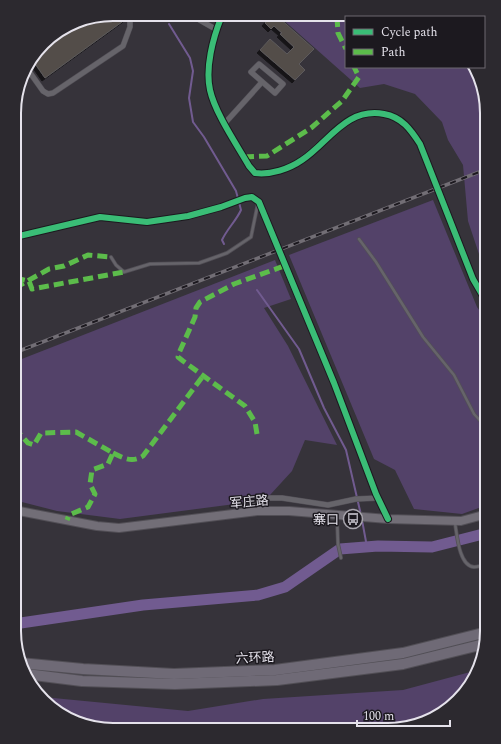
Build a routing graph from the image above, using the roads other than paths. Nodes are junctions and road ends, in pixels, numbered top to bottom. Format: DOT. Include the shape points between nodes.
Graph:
graph roads {
  1 [pos="130,21"];
  2 [pos="201,21"];
  3 [pos="220,21"];
  4 [pos="217,30"];
  5 [pos="30,73"];
  6 [pos="262,82"];
  7 [pos="225,123"];
  8 [pos="432,174"];
  9 [pos="441,196"];
  10 [pos="258,202"];
  11 [pos="270,230"];
  12 [pos="21,236"];
  13 [pos="359,239"];
  14 [pos="111,257"];
  15 [pos="282,260"];
  16 [pos="480,291"];
  17 [pos="480,420"];
  18 [pos="378,498"];
  19 [pos="21,511"];
  20 [pos="244,513"];
  21 [pos="337,514"];
  22 [pos="480,516"];
  23 [pos="388,519"];
  24 [pos="455,521"];
  25 [pos="341,558"];
  26 [pos="480,566"];
  27 [pos="480,634"];
  28 [pos="479,645"];
  29 [pos="27,664"];
  30 [pos="32,675"];
  1 -- 5 [label="street" via="123,46 53,93 43,91"];
  2 -- 4 [label="street"];
  3 -- 4 [label="street"];
  4 -- 7 [label="street" via="211,59 210,88 212,99"];
  6 -- 6 [label="street" via="251,72 259,64 283,84 275,93"];
  6 -- 7 [label="street"];
  7 -- 8 [label="street" via="249,166 255,173 263,174 283,169 302,160 352,118 372,112 386,114 399,119 411,130 420,144"];
  9 -- 16 [label="street"];
  10 -- 11 [label="street"];
  10 -- 12 [label="street" via="252,197 245,198 188,216 158,221 100,217"];
  10 -- 14 [label="lane" via="251,237 227,253 199,263 150,264 124,272"];
  13 -- 17 [label="lane" via="423,337 454,375 474,414"];
  15 -- 18 [label="street" via="334,383"];
  18 -- 20 [label="street" via="356,499 328,505 268,498"];
  18 -- 23 [label="street"];
  19 -- 20 [label="main road, 军庄路" via="119,528"];
  20 -- 21 [label="main road, 军庄路" via="290,511"];
  21 -- 23 [label="main road, 军庄路"];
  21 -- 25 [label="lane"];
  22 -- 24 [label="main road, 军庄路"];
  23 -- 24 [label="main road, 军庄路"];
  24 -- 26 [label="lane" via="458,549 467,564 473,567"];
  27 -- 29 [label="highway, 六环路" via="403,653 275,670 174,674"];
  28 -- 30 [label="highway, 六环路" via="404,664 277,680 176,684 82,681"];
}
